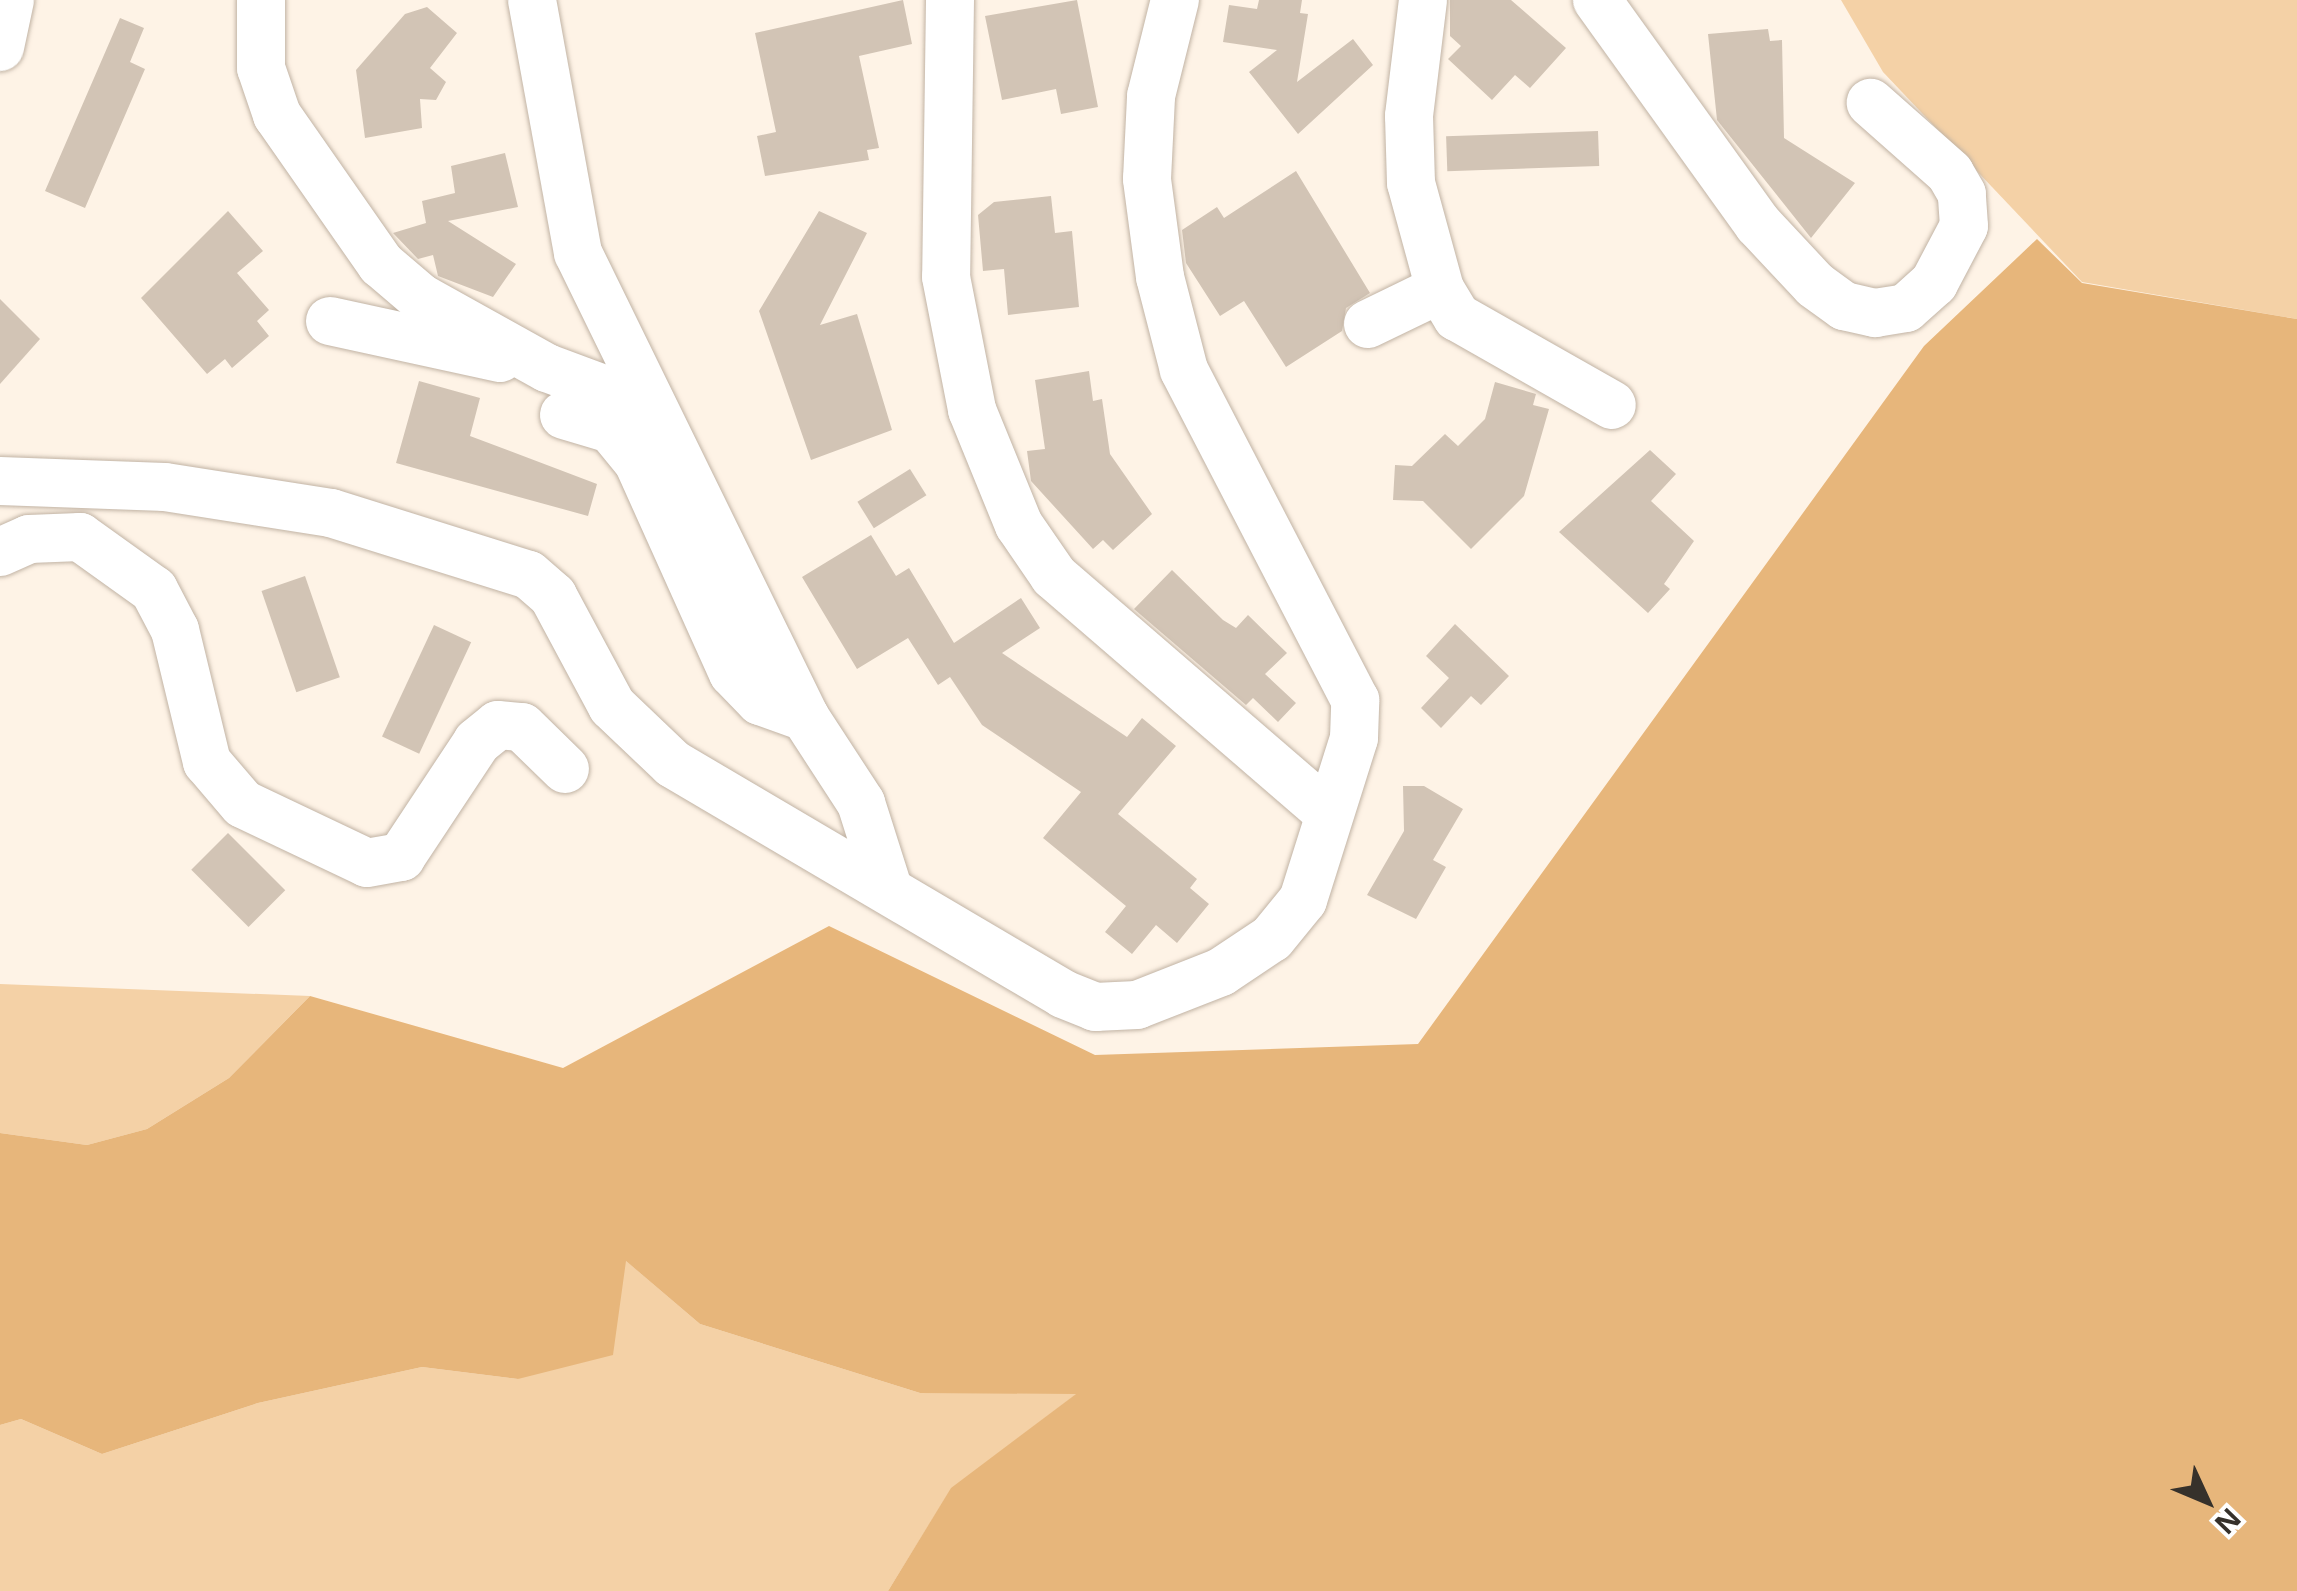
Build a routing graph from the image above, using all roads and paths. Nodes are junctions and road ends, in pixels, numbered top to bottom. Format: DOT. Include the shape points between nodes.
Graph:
graph roads {
  1 [pos="10,0"];
  2 [pos="261,0"];
  3 [pos="532,0"];
  4 [pos="950,0"];
  5 [pos="1175,0"];
  6 [pos="1423,0"];
  7 [pos="1597,0"];
  8 [pos="0,47"];
  9 [pos="1872,103"];
  10 [pos="1440,289"];
  11 [pos="330,321"];
  12 [pos="1368,324"];
  13 [pos="547,368"];
  14 [pos="1612,405"];
  15 [pos="649,406"];
  16 [pos="564,415"];
  17 [pos="0,481"];
  18 [pos="0,552"];
  19 [pos="804,717"];
  20 [pos="565,769"];
  21 [pos="1329,813"];
  22 [pos="887,885"];
  1 -- 8 [label="street"];
  2 -- 13 [label="street" via="261,68 278,115 382,264 421,298"];
  3 -- 15 [label="street" via="578,253"];
  4 -- 21 [label="street" via="946,278 972,410 1019,526 1054,576"];
  5 -- 21 [label="street" via="1152,96 1147,179 1160,276 1184,370 1355,700 1354,738"];
  6 -- 10 [label="street" via="1409,116 1411,183"];
  7 -- 9 [label="street" via="1758,224 1814,285 1875,313 1906,308 1934,283 1964,226 1962,194 1950,173"];
  10 -- 12 [label="street"];
  10 -- 14 [label="street" via="1457,317"];
  11 -- 13 [label="street"];
  13 -- 15 [label="street"];
  15 -- 19 [label="street"];
  16 -- 19 [label="street" via="610,430 638,462 733,673 760,701"];
  17 -- 22 [label="street" via="164,487 331,513 529,575 553,596 612,706 636,733 673,764"];
  18 -- 20 [label="street" via="29,539 80,536 154,590 175,630 208,762 243,804 368,863 402,856 477,742 498,726 522,726"];
  19 -- 22 [label="street" via="861,802"];
  21 -- 22 [label="street" via="1304,900 1272,938 1221,972 1137,1005 1096,1007 1064,994"];
}
